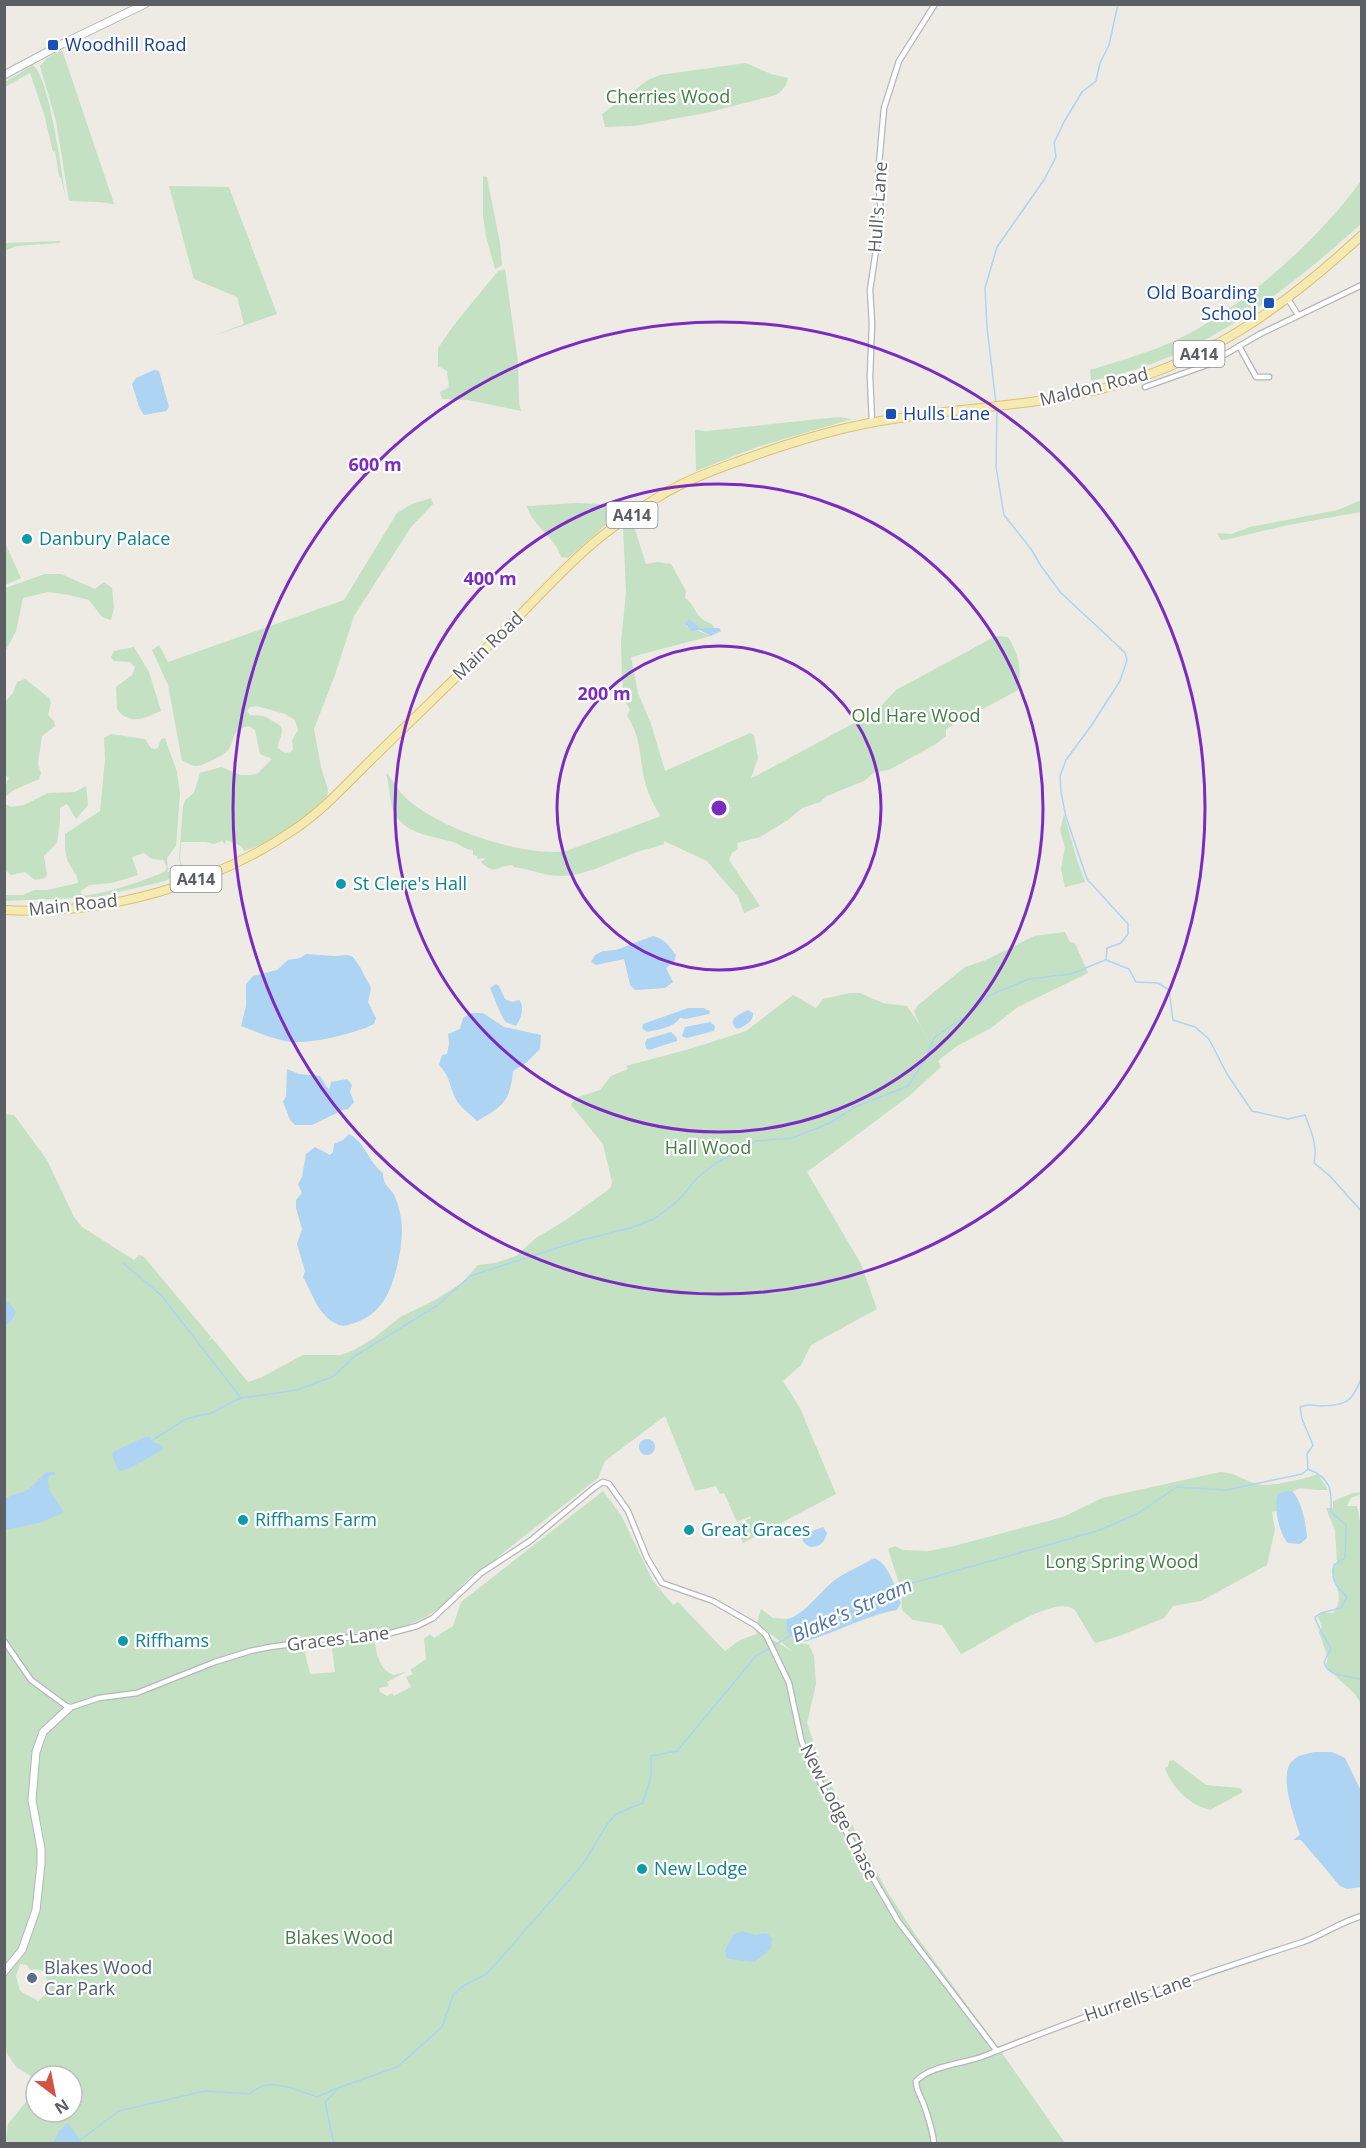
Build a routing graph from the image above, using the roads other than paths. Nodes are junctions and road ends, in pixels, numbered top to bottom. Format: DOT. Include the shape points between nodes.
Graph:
graph roads {
  1 [pos="145,4"];
  2 [pos="935,4"];
  3 [pos="4,75"];
  4 [pos="1362,236"];
  5 [pos="1362,285"];
  6 [pos="1288,299"];
  7 [pos="1298,315"];
  8 [pos="1239,346"];
  9 [pos="1269,377"];
  10 [pos="1145,387"];
  11 [pos="989,407"];
  12 [pos="872,422"];
  13 [pos="4,910"];
  14 [pos="603,1482"];
  15 [pos="4,1641"];
  16 [pos="69,1708"];
  17 [pos="1362,1916"];
  18 [pos="4,1972"];
  19 [pos="996,2050"];
  20 [pos="934,2144"];
  1 -- 3 [label="street"];
  2 -- 12 [label="street, Hull's Lane" via="899,61 884,108 879,175 881,216 870,290"];
  4 -- 6 [label="main road, Maldon Road / A414"];
  5 -- 7 [label="street, Maldon Road"];
  6 -- 7 [label="street"];
  6 -- 11 [label="main road, Maldon Road / A414" via="1214,347 1154,372 1095,390"];
  7 -- 8 [label="street, Maldon Road"];
  8 -- 9 [label="street" via="1256,377"];
  8 -- 10 [label="street, Maldon Road" via="1190,373"];
  11 -- 12 [label="main road, Main Road / A414"];
  12 -- 13 [label="main road, Main Road / A414" via="813,437 710,472 663,494 628,518 591,545 318,812 262,849 156,893 62,910"];
  14 -- 16 [label="street, Graces Lane" via="530,1541 481,1573 433,1618 417,1626 376,1637 338,1638 250,1651 137,1693 99,1698"];
  14 -- 19 [label="street, New Lodge Chase" via="609,1484 628,1511 662,1583 713,1601 766,1635 789,1683 801,1739 840,1821 898,1921"];
  15 -- 16 [label="street" via="31,1680"];
  16 -- 18 [label="street" via="43,1732 36,1752 32,1800 41,1849 36,1910 22,1950"];
  17 -- 19 [label="street, Hurrells Lane" via="1307,1941"];
  19 -- 20 [label="street, Hurrells Lane" via="916,2081"];
}
